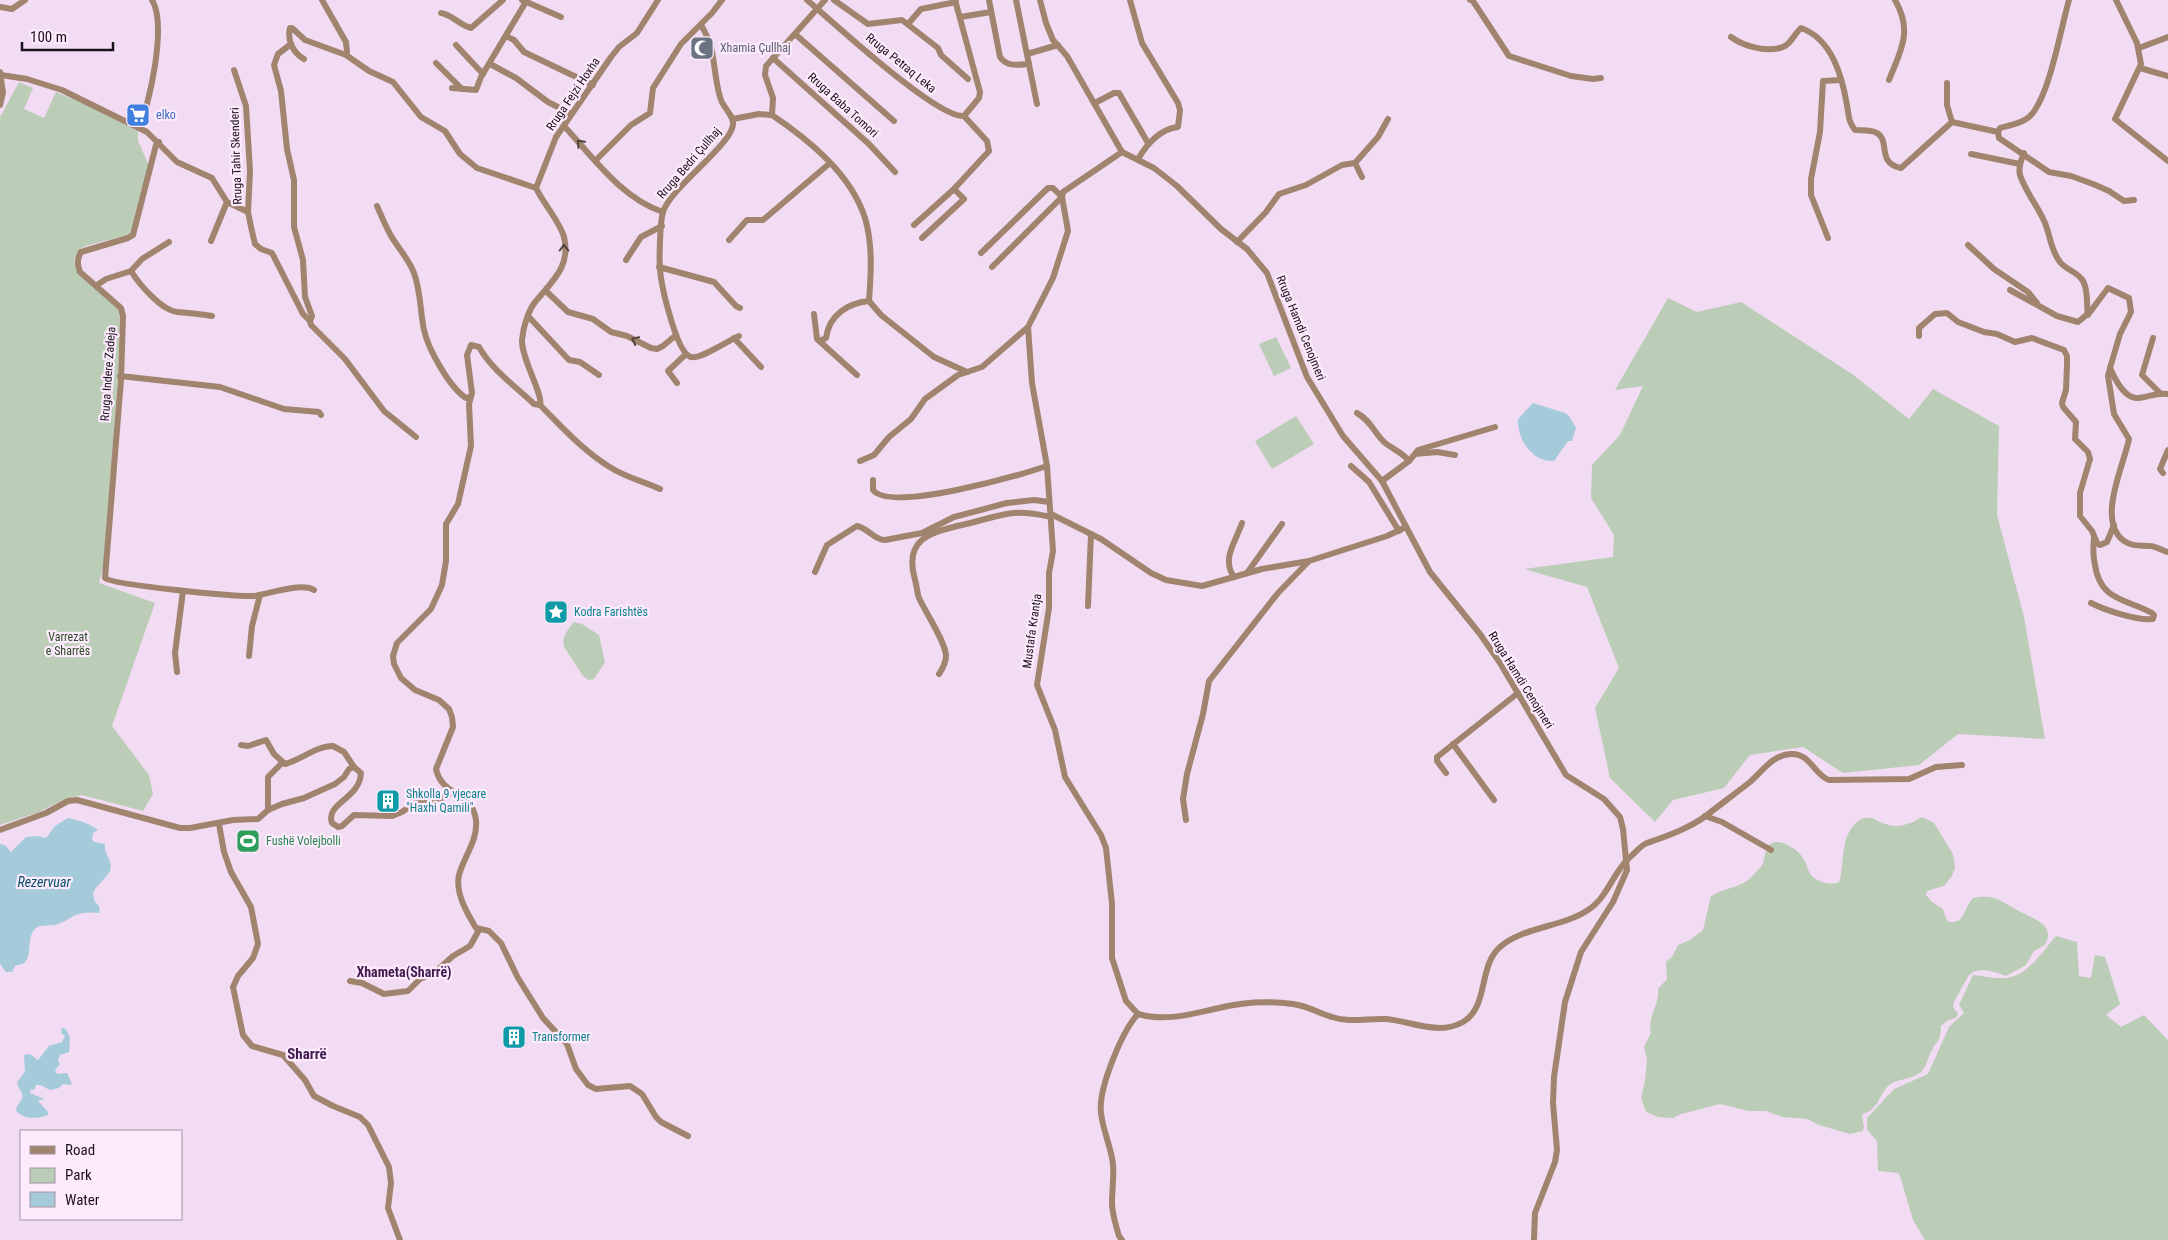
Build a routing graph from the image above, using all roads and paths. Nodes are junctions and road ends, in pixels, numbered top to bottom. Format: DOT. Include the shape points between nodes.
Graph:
graph roads {
  1 [pos="25,0"];
  2 [pos="152,0"];
  3 [pos="322,0"];
  4 [pos="503,0"];
  5 [pos="658,0"];
  6 [pos="722,0"];
  7 [pos="807,0"];
  8 [pos="825,0"];
  9 [pos="834,0"];
  10 [pos="989,0"];
  11 [pos="1016,0"];
  12 [pos="1040,0"];
  13 [pos="1130,0"];
  14 [pos="1470,0"];
  15 [pos="1895,0"];
  16 [pos="2069,0"];
  17 [pos="2116,0"];
  18 [pos="525,1"];
  19 [pos="955,1"];
  20 [pos="0,7"];
  21 [pos="817,9"];
  22 [pos="991,12"];
  23 [pos="441,13"];
  24 [pos="561,17"];
  25 [pos="960,17"];
  26 [pos="908,24"];
  27 [pos="701,25"];
  28 [pos="795,34"];
  29 [pos="506,36"];
  30 [pos="2168,36"];
  31 [pos="1731,37"];
  32 [pos="290,44"];
  33 [pos="456,45"];
  34 [pos="1058,45"];
  35 [pos="2139,48"];
  36 [pos="1026,54"];
  37 [pos="346,55"];
  38 [pos="774,58"];
  39 [pos="304,59"];
  40 [pos="436,63"];
  41 [pos="490,64"];
  42 [pos="1029,64"];
  43 [pos="2140,68"];
  44 [pos="234,70"];
  45 [pos="0,73"];
  46 [pos="483,74"];
  47 [pos="2168,76"];
  48 [pos="1601,78"];
  49 [pos="968,79"];
  50 [pos="1841,80"];
  51 [pos="1889,80"];
  52 [pos="1947,83"];
  53 [pos="593,85"];
  54 [pos="452,88"];
  55 [pos="465,90"];
  56 [pos="1095,103"];
  57 [pos="1037,104"];
  58 [pos="0,105"];
  59 [pos="572,114"];
  60 [pos="772,114"];
  61 [pos="964,116"];
  62 [pos="732,118"];
  63 [pos="1388,119"];
  64 [pos="894,121"];
  65 [pos="1952,122"];
  66 [pos="564,126"];
  67 [pos="139,128"];
  68 [pos="1998,132"];
  69 [pos="159,142"];
  70 [pos="1148,143"];
  71 [pos="1122,152"];
  72 [pos="2024,153"];
  73 [pos="1971,154"];
  74 [pos="1138,159"];
  75 [pos="596,160"];
  76 [pos="2168,161"];
  77 [pos="830,163"];
  78 [pos="1355,163"];
  79 [pos="2020,164"];
  80 [pos="895,172"];
  81 [pos="1362,177"];
  82 [pos="536,188"];
  83 [pos="954,189"];
  84 [pos="1062,197"];
  85 [pos="2134,200"];
  86 [pos="227,202"];
  87 [pos="377,206"];
  88 [pos="248,212"];
  89 [pos="662,212"];
  90 [pos="662,226"];
  91 [pos="914,226"];
  92 [pos="922,238"];
  93 [pos="1828,238"];
  94 [pos="729,240"];
  95 [pos="169,242"];
  96 [pos="211,242"];
  97 [pos="1237,242"];
  98 [pos="1968,245"];
  99 [pos="980,253"];
  100 [pos="626,260"];
  101 [pos="992,266"];
  102 [pos="659,267"];
  103 [pos="131,270"];
  104 [pos="97,285"];
  105 [pos="2010,290"];
  106 [pos="546,291"];
  107 [pos="869,301"];
  108 [pos="2040,306"];
  109 [pos="740,308"];
  110 [pos="814,314"];
  111 [pos="2088,315"];
  112 [pos="212,316"];
  113 [pos="528,316"];
  114 [pos="310,321"];
  115 [pos="1028,327"];
  116 [pos="676,335"];
  117 [pos="1919,336"];
  118 [pos="2153,338"];
  119 [pos="820,341"];
  120 [pos="686,354"];
  121 [pos="761,367"];
  122 [pos="2110,368"];
  123 [pos="967,372"];
  124 [pos="600,375"];
  125 [pos="857,375"];
  126 [pos="120,376"];
  127 [pos="677,383"];
  128 [pos="2160,393"];
  129 [pos="2168,394"];
  130 [pos="470,397"];
  131 [pos="540,405"];
  132 [pos="1357,413"];
  133 [pos="321,415"];
  134 [pos="1495,427"];
  135 [pos="416,437"];
  136 [pos="2168,450"];
  137 [pos="1415,454"];
  138 [pos="1455,455"];
  139 [pos="860,461"];
  140 [pos="1409,461"];
  141 [pos="1047,466"];
  142 [pos="1351,466"];
  143 [pos="2163,473"];
  144 [pos="873,480"];
  145 [pos="1382,481"];
  146 [pos="660,488"];
  147 [pos="1049,502"];
  148 [pos="1051,516"];
  149 [pos="1242,523"];
  150 [pos="1282,524"];
  151 [pos="2114,525"];
  152 [pos="1406,527"];
  153 [pos="1399,531"];
  154 [pos="1090,534"];
  155 [pos="2094,538"];
  156 [pos="2168,552"];
  157 [pos="1309,560"];
  158 [pos="815,572"];
  159 [pos="1247,573"];
  160 [pos="1234,577"];
  161 [pos="183,590"];
  162 [pos="314,590"];
  163 [pos="260,595"];
  164 [pos="2091,603"];
  165 [pos="1088,606"];
  166 [pos="248,656"];
  167 [pos="177,672"];
  168 [pos="939,674"];
  169 [pos="1518,693"];
  170 [pos="1453,744"];
  171 [pos="242,745"];
  172 [pos="282,764"];
  173 [pos="1962,765"];
  174 [pos="354,767"];
  175 [pos="1446,773"];
  176 [pos="452,792"];
  177 [pos="1494,800"];
  178 [pos="268,810"];
  179 [pos="1705,816"];
  180 [pos="1186,820"];
  181 [pos="219,824"];
  182 [pos="0,830"];
  183 [pos="1771,850"];
  184 [pos="1626,861"];
  185 [pos="479,930"];
  186 [pos="350,981"];
  187 [pos="1138,1014"];
  188 [pos="688,1136"];
  189 [pos="400,1240"];
  190 [pos="1122,1240"];
  191 [pos="1534,1240"];
  1 -- 20 [label="street" via="12,9"];
  2 -- 67 [label="street" via="159,23 157,51"];
  3 -- 37 [label="street" via="346,42"];
  4 -- 23 [label="street" via="471,28"];
  5 -- 53 [label="street, Rruga Fejzi Hoxha" via="636,33 619,47"];
  6 -- 27 [label="street"];
  7 -- 21 [label="street, Rruga Petraq Leka"];
  8 -- 21 [label="street"];
  9 -- 26 [label="street" via="868,24 898,20"];
  10 -- 22 [label="street"];
  11 -- 36 [label="street"];
  12 -- 34 [label="street" via="1046,23"];
  13 -- 70 [label="street" via="1142,43 1180,110 1178,127 1170,128"];
  14 -- 48 [label="street" via="1509,56 1571,76"];
  15 -- 51 [label="street" via="1905,29 1903,46"];
  16 -- 68 [label="street" via="2047,84 2037,106 2029,117 2000,128"];
  17 -- 35 [label="street"];
  18 -- 24 [label="street"];
  18 -- 29 [label="street"];
  19 -- 25 [label="street"];
  19 -- 26 [label="street" via="922,9"];
  21 -- 28 [label="street"];
  21 -- 61 [label="street, Rruga Petraq Leka" via="918,93 955,115"];
  22 -- 25 [label="street"];
  22 -- 42 [label="street" via="1000,57 1010,65"];
  25 -- 61 [label="street" via="980,92"];
  26 -- 49 [label="street" via="938,48 941,55"];
  27 -- 62 [label="street, Rruga Bedri Çullhaj" via="712,48 720,99"];
  27 -- 75 [label="street" via="681,44 653,88 650,113 631,125"];
  28 -- 38 [label="street"];
  28 -- 64 [label="street"];
  29 -- 41 [label="street"];
  29 -- 53 [label="street" via="524,52"];
  30 -- 35 [label="street"];
  31 -- 50 [label="street" via="1740,44 1770,50 1785,46 1801,28 1833,55"];
  32 -- 37 [label="street" via="289,31 292,28 305,40"];
  32 -- 39 [label="street"];
  32 -- 114 [label="street" via="278,54 274,65 294,180 294,226 303,260 305,297 312,313"];
  33 -- 46 [label="street"];
  34 -- 36 [label="street"];
  34 -- 56 [label="street"];
  35 -- 43 [label="street"];
  36 -- 42 [label="street"];
  37 -- 82 [label="street" via="369,71 394,82 421,117 445,132 469,163"];
  38 -- 60 [label="street" via="765,70 773,98"];
  38 -- 80 [label="street, Rruga Baba Tomori" via="869,144"];
  40 -- 55 [label="street"];
  41 -- 46 [label="street"];
  41 -- 59 [label="street"];
  42 -- 57 [label="street"];
  43 -- 47 [label="street"];
  43 -- 76 [label="street" via="2115,119"];
  44 -- 88 [label="street, Rruga Tahir Skenderi" via="246,106 250,172"];
  45 -- 58 [label="street" via="3,93"];
  45 -- 67 [label="street" via="62,90"];
  46 -- 55 [label="street" via="476,90"];
  50 -- 65 [label="street" via="1848,121 1855,130 1879,134 1886,160 1892,166 1901,168"];
  50 -- 93 [label="street" via="1823,81 1820,132 1811,179 1811,195"];
  52 -- 65 [label="street" via="1947,105"];
  53 -- 59 [label="street, Rruga Fejzi Hoxha"];
  54 -- 55 [label="street"];
  56 -- 70 [label="street" via="1120,93"];
  56 -- 71 [label="street"];
  59 -- 66 [label="street, Rruga Fejzi Hoxha"];
  60 -- 62 [label="street"];
  60 -- 77 [label="street" via="799,133"];
  61 -- 83 [label="street" via="989,148"];
  62 -- 89 [label="street, Rruga Bedri Çullhaj" via="733,126 728,137"];
  63 -- 78 [label="street" via="1378,137"];
  65 -- 68 [label="street"];
  75 -- 66 [label="street, one-way"];
  66 -- 82 [label="street, Rruga Fejzi Hoxha" via="556,137"];
  67 -- 69 [label="street"];
  68 -- 72 [label="street" via="1999,138"];
  69 -- 86 [label="street" via="177,162 212,178"];
  69 -- 104 [label="street, Rruga Indere Zadeja" via="134,235 88,249 78,258 80,272"];
  70 -- 74 [label="street"];
  71 -- 74 [label="street, Rruga Hamdi Cenojmeri"];
  71 -- 84 [label="street" via="1065,189"];
  72 -- 79 [label="street"];
  72 -- 85 [label="street" via="2049,172 2093,184 2124,201"];
  73 -- 79 [label="street"];
  74 -- 97 [label="street, Rruga Hamdi Cenojmeri" via="1176,186"];
  75 -- 89 [label="street" via="631,195"];
  77 -- 94 [label="street" via="763,220 747,220"];
  77 -- 107 [label="street" via="854,194 865,220 871,255"];
  78 -- 81 [label="street"];
  78 -- 97 [label="street" via="1342,165 1306,185 1279,194"];
  79 -- 111 [label="street" via="2019,174 2045,223 2060,262 2084,283"];
  106 -- 82 [label="street, one-way" via="562,268 564,238"];
  83 -- 91 [label="street"];
  83 -- 92 [label="street" via="964,199"];
  84 -- 99 [label="street" via="1053,188 1048,188"];
  84 -- 101 [label="street"];
  84 -- 115 [label="street" via="1068,231 1053,278"];
  86 -- 88 [label="street"];
  86 -- 96 [label="street"];
  87 -- 130 [label="street" via="389,233 414,272 424,331 431,350 462,395"];
  88 -- 114 [label="street, Rruga Tahir Skenderi" via="255,244 272,253 303,314"];
  89 -- 90 [label="street, Rruga Bedri Çullhaj"];
  90 -- 100 [label="street" via="641,237"];
  90 -- 102 [label="street, Rruga Bedri Çullhaj"];
  95 -- 103 [label="street"];
  97 -- 145 [label="street, Rruga Hamdi Cenojmeri" via="1267,273 1307,377 1331,419 1354,452"];
  98 -- 108 [label="street" via="1994,269 2028,292"];
  102 -- 109 [label="street" via="714,282"];
  102 -- 116 [label="street, Rruga Bedri Çullhaj"];
  103 -- 104 [label="street"];
  103 -- 112 [label="street" via="162,305 173,311"];
  104 -- 126 [label="street, Rruga Indere Zadeja" via="122,311"];
  105 -- 108 [label="street"];
  106 -- 113 [label="street" via="536,300"];
  116 -- 106 [label="street, one-way" via="663,346 650,348 611,332 593,319 568,312"];
  107 -- 119 [label="street" via="844,308 828,326 826,338"];
  107 -- 123 [label="street" via="881,315 934,357"];
  108 -- 111 [label="street" via="2070,321 2078,322"];
  110 -- 119 [label="street"];
  111 -- 122 [label="street" via="2108,288 2129,298 2130,312"];
  113 -- 124 [label="street" via="569,360 580,362"];
  113 -- 131 [label="street" via="522,342 527,365 542,399"];
  114 -- 135 [label="street, Rruga Tahir Skenderi" via="345,359 384,410"];
  115 -- 123 [label="street" via="982,367"];
  115 -- 141 [label="street, Mustafa Krantja" via="1032,383"];
  116 -- 120 [label="street, Rruga Bedri Çullhaj"];
  117 -- 155 [label="street" via="1919,328 1935,314 1947,313 1964,325 1984,332 2016,342 2032,338 2064,350 2067,365 2062,403 2076,422 2075,439 2088,452 2090,459 2080,493 2080,516"];
  118 -- 128 [label="street" via="2142,376"];
  119 -- 125 [label="street"];
  120 -- 121 [label="street" via="693,358 736,337"];
  120 -- 127 [label="street" via="668,371"];
  122 -- 128 [label="street" via="2129,396 2136,398"];
  122 -- 151 [label="street" via="2108,376 2114,414 2129,439 2112,495"];
  123 -- 139 [label="street" via="925,400 874,455"];
  126 -- 133 [label="street" via="220,387 284,409 319,412"];
  126 -- 161 [label="street, Rruga Indere Zadeja" via="105,578"];
  128 -- 129 [label="street"];
  130 -- 131 [label="street" via="467,355 473,344 503,376 534,404"];
  130 -- 176 [label="street" via="471,446 458,504 446,524 442,585 431,609 397,643 393,656 397,673 405,683 439,700 449,709 453,727 436,769 441,783"];
  131 -- 146 [label="street" via="572,437 612,469"];
  132 -- 140 [label="street" via="1366,418 1384,442"];
  134 -- 137 [label="street" via="1418,450"];
  136 -- 143 [label="street" via="2161,464"];
  137 -- 138 [label="street" via="1437,452"];
  137 -- 140 [label="street"];
  140 -- 145 [label="street"];
  141 -- 144 [label="street" via="992,481 904,498 878,494 873,490"];
  141 -- 147 [label="street, Mustafa Krantja"];
  142 -- 153 [label="street" via="1369,482"];
  145 -- 152 [label="street, Rruga Hamdi Cenojmeri"];
  147 -- 148 [label="street, Mustafa Krantja"];
  147 -- 158 [label="street" via="1007,503 954,517 922,532 882,541 857,526 826,545"];
  148 -- 154 [label="street"];
  148 -- 168 [label="street" via="1026,512 999,514 943,530 915,546 911,567 918,596 946,651 946,664"];
  148 -- 187 [label="street, Mustafa Krantja" via="1053,551 1037,686 1055,730 1065,776 1106,848 1112,904 1112,958 1126,1001"];
  149 -- 160 [label="street" via="1227,559"];
  150 -- 159 [label="street"];
  151 -- 155 [label="street" via="2107,542 2100,545"];
  151 -- 156 [label="street" via="2124,541"];
  152 -- 153 [label="street"];
  152 -- 169 [label="street, Rruga Hamdi Cenojmeri" via="1430,572 1480,634"];
  153 -- 157 [label="street"];
  154 -- 160 [label="street" via="1166,580 1202,586"];
  154 -- 165 [label="street"];
  155 -- 164 [label="street" via="2095,568 2102,586 2121,600 2154,615 2153,619 2143,619"];
  157 -- 159 [label="street"];
  157 -- 180 [label="street" via="1278,593 1210,681 1187,774 1183,798"];
  159 -- 160 [label="street"];
  161 -- 163 [label="street"];
  161 -- 167 [label="street" via="175,653"];
  162 -- 163 [label="street" via="304,588"];
  163 -- 166 [label="street"];
  169 -- 170 [label="street"];
  169 -- 184 [label="street, Rruga Hamdi Cenojmeri" via="1566,775 1604,799 1620,817"];
  170 -- 175 [label="street" via="1437,760"];
  170 -- 177 [label="street"];
  171 -- 172 [label="street" via="266,740"];
  172 -- 174 [label="street" via="333,746 344,752"];
  172 -- 178 [label="street" via="268,777"];
  173 -- 179 [label="street" via="1936,768 1908,779 1830,780 1804,757 1789,754 1769,762 1751,781"];
  174 -- 176 [label="street" via="361,773 360,781 332,813 332,823 338,826 354,815 392,816 413,804 445,797"];
  174 -- 178 [label="street" via="335,784"];
  176 -- 185 [label="street" via="466,799 476,821 474,840 459,875 458,890 470,919"];
  178 -- 181 [label="street" via="258,819"];
  179 -- 183 [label="street"];
  179 -- 184 [label="street" via="1665,838 1646,843"];
  181 -- 182 [label="street" via="180,828 77,800"];
  181 -- 189 [label="street" via="231,872 251,907 258,944 253,958 233,987 243,1035 252,1046 283,1055 314,1096 360,1117 368,1125 389,1167 388,1208"];
  184 -- 187 [label="street" via="1589,910 1500,946 1489,962 1475,1010 1462,1023 1451,1027 1382,1019 1348,1020 1282,1003 1233,1005 1168,1018"];
  184 -- 191 [label="street" via="1623,881 1581,952 1565,1002 1554,1077 1555,1162 1535,1213"];
  185 -- 186 [label="street" via="470,946 434,973 420,979 408,991 384,994"];
  185 -- 188 [label="street" via="489,931 501,943 518,978 543,1018 567,1044 576,1069 588,1085 596,1089 623,1086 636,1089 661,1122"];
  187 -- 190 [label="street" via="1131,1021 1112,1064 1100,1111 1111,1150 1112,1204"];
}
